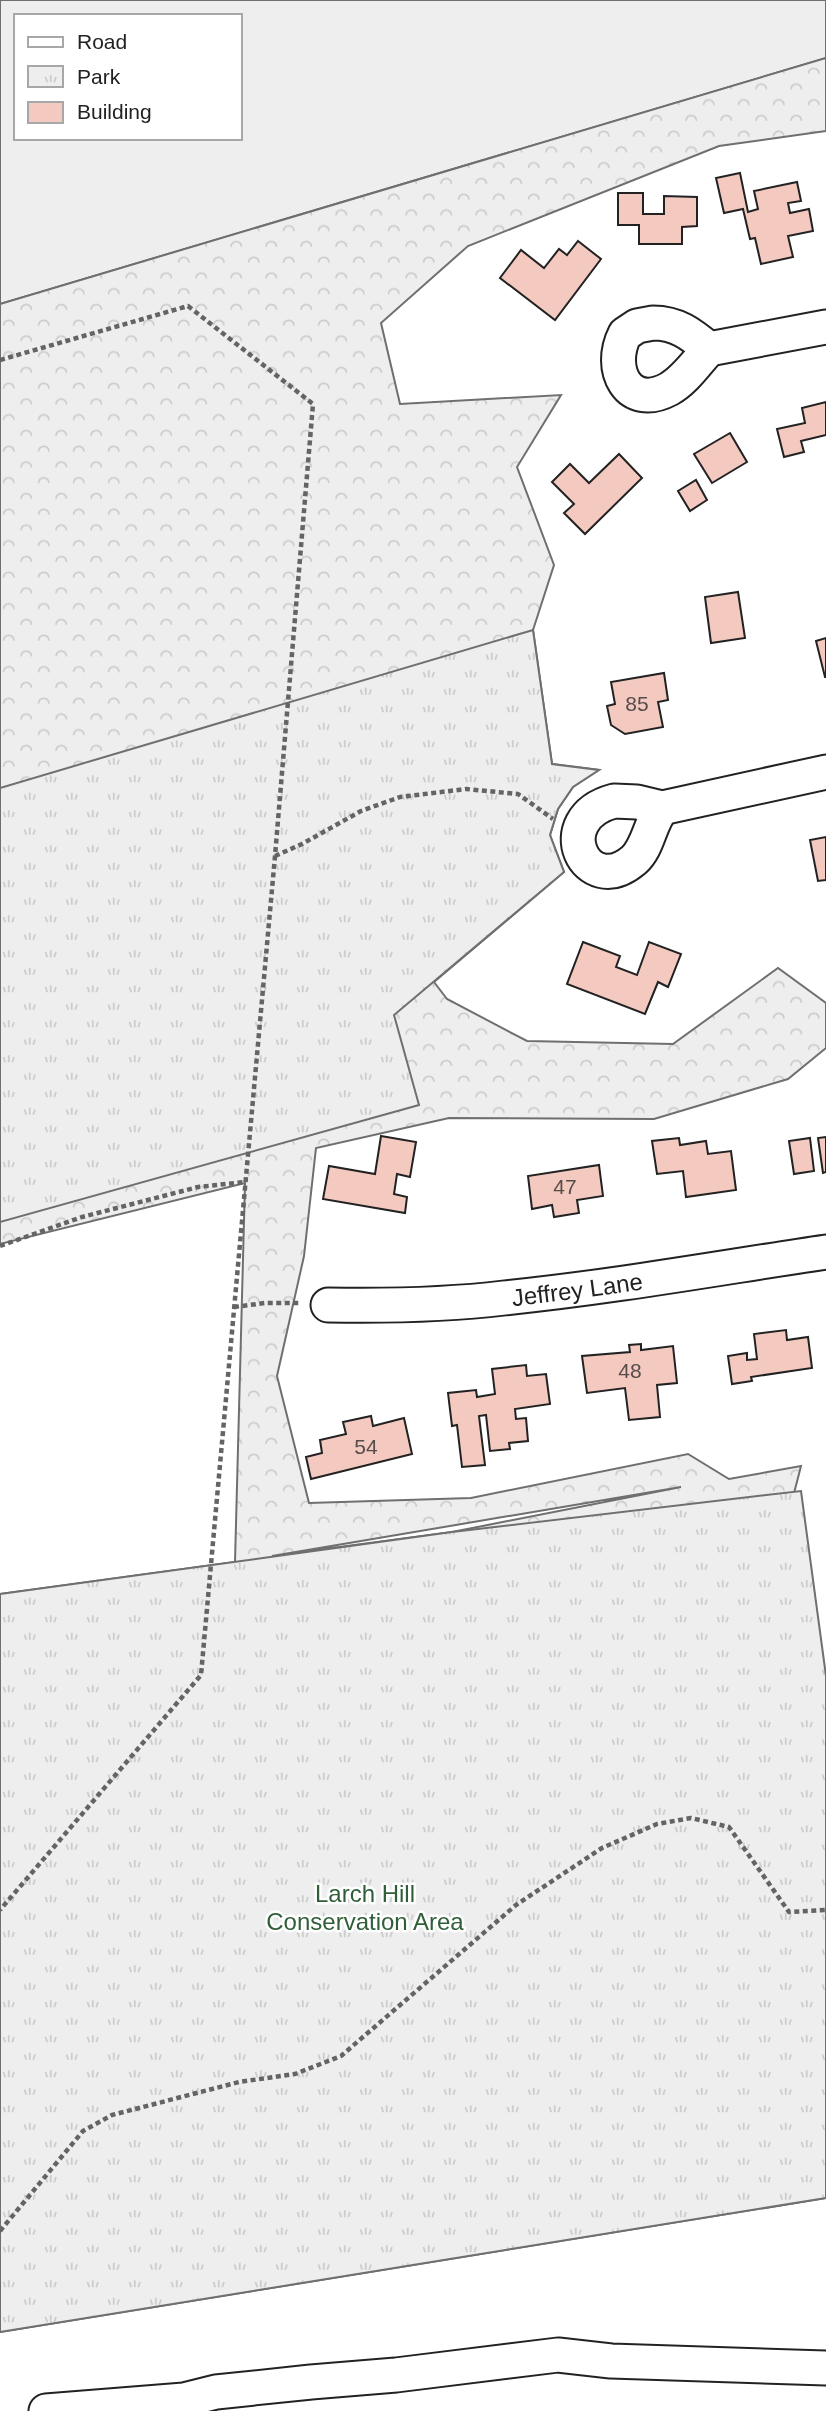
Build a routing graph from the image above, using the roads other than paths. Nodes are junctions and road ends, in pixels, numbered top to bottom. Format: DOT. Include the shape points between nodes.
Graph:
graph roads {
  1 [pos="826,327"];
  2 [pos="709,349"];
  3 [pos="826,772"];
  4 [pos="662,808"];
  5 [pos="826,1252"];
  6 [pos="328,1305"];
  7 [pos="826,2368"];
  8 [pos="177,2405"];
  9 [pos="46,2411"];
  1 -- 2 [label="street"];
  3 -- 4 [label="street"];
  4 -- 4 [label="street" via="614,801 595,809 579,830 578,846 585,861 599,870 618,870 640,854"];
  5 -- 6 [label="street, Jeffrey Lane" via="503,1299"];
  7 -- 8 [label="street" via="558,2355 216,2392"];
  8 -- 9 [label="street"];
}
